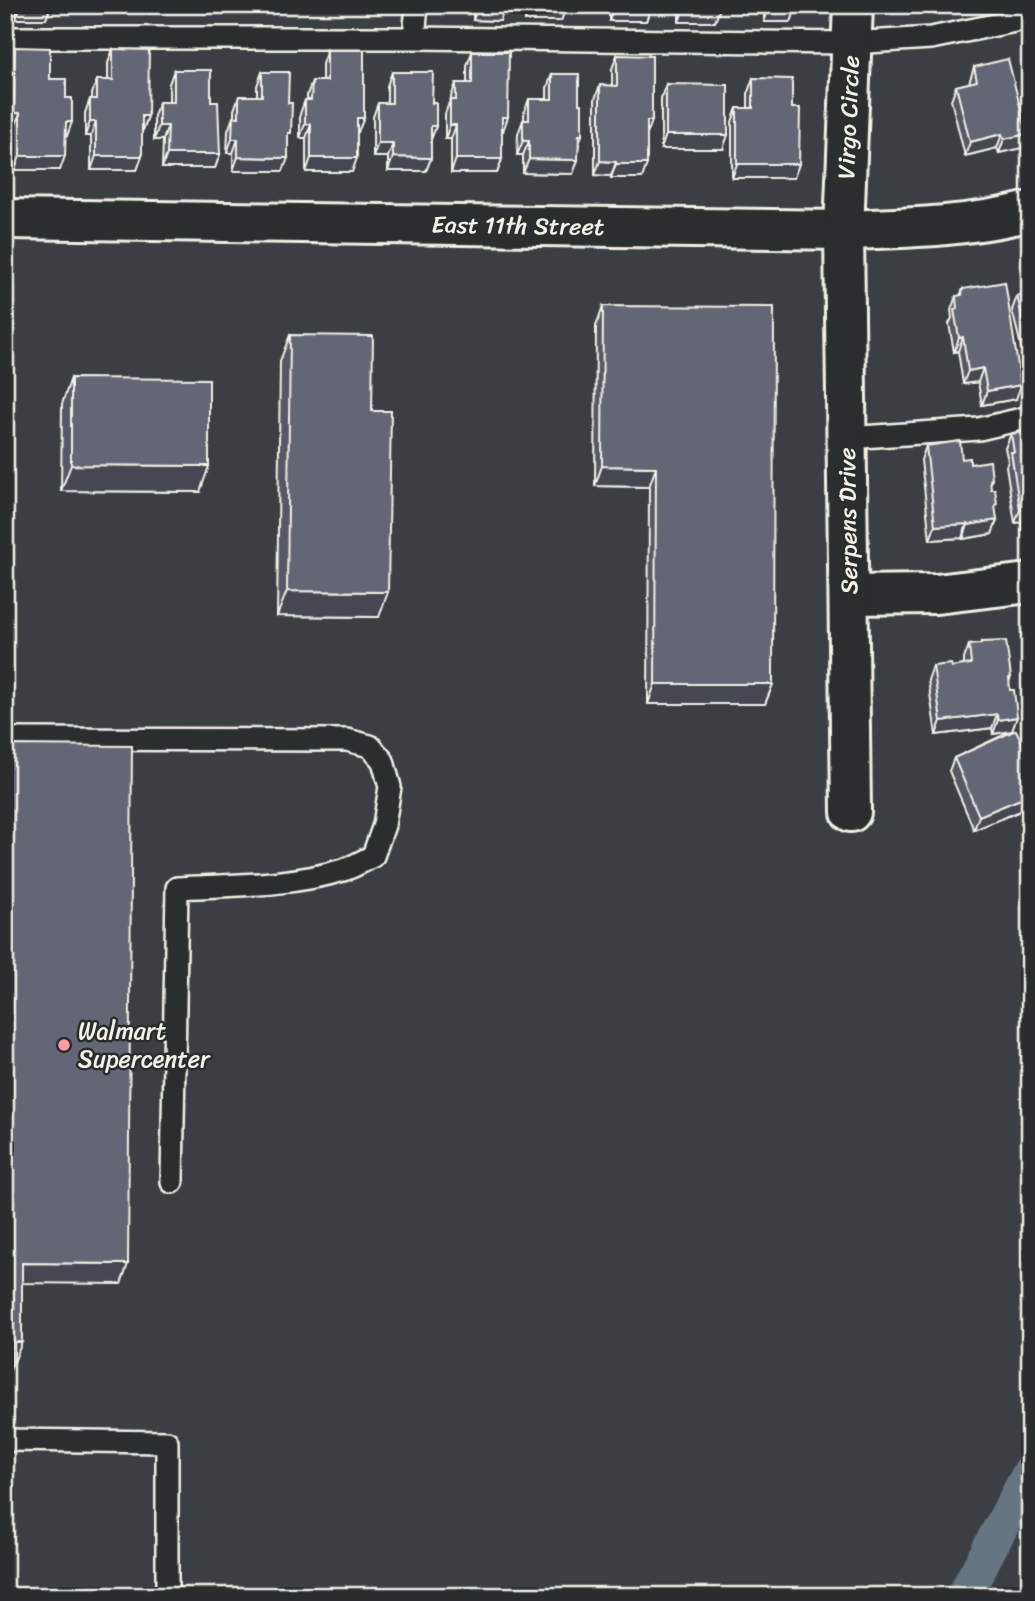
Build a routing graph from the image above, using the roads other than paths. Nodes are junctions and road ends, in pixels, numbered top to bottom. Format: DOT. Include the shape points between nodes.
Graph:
graph roads {
  1 [pos="416,5"];
  2 [pos="853,5"];
  3 [pos="1030,16"];
  4 [pos="5,38"];
  5 [pos="414,38"];
  6 [pos="851,43"];
  7 [pos="1030,211"];
  8 [pos="5,219"];
  9 [pos="844,230"];
  10 [pos="1030,417"];
  11 [pos="847,438"];
  12 [pos="1030,583"];
  13 [pos="849,595"];
  14 [pos="5,739"];
  15 [pos="851,812"];
  16 [pos="172,1182"];
  17 [pos="5,1440"];
  18 [pos="167,1596"];
  1 -- 5 [label="lane"];
  2 -- 6 [label="street, Virgo Circle"];
  3 -- 6 [label="lane" via="931,38"];
  4 -- 5 [label="lane"];
  5 -- 6 [label="lane"];
  6 -- 9 [label="street, Virgo Circle"];
  7 -- 9 [label="street, East 11th Street" via="920,228"];
  8 -- 9 [label="street, East 11th Street"];
  9 -- 11 [label="street, Serpens Drive"];
  10 -- 11 [label="lane" via="979,429"];
  11 -- 13 [label="street, Serpens Drive"];
  12 -- 13 [label="street" via="936,594"];
  13 -- 15 [label="street, Serpens Drive"];
  14 -- 16 [label="lane" via="347,740 370,746 383,761 390,787 373,856 310,878 177,888"];
  17 -- 18 [label="lane" via="167,1442"];
}
